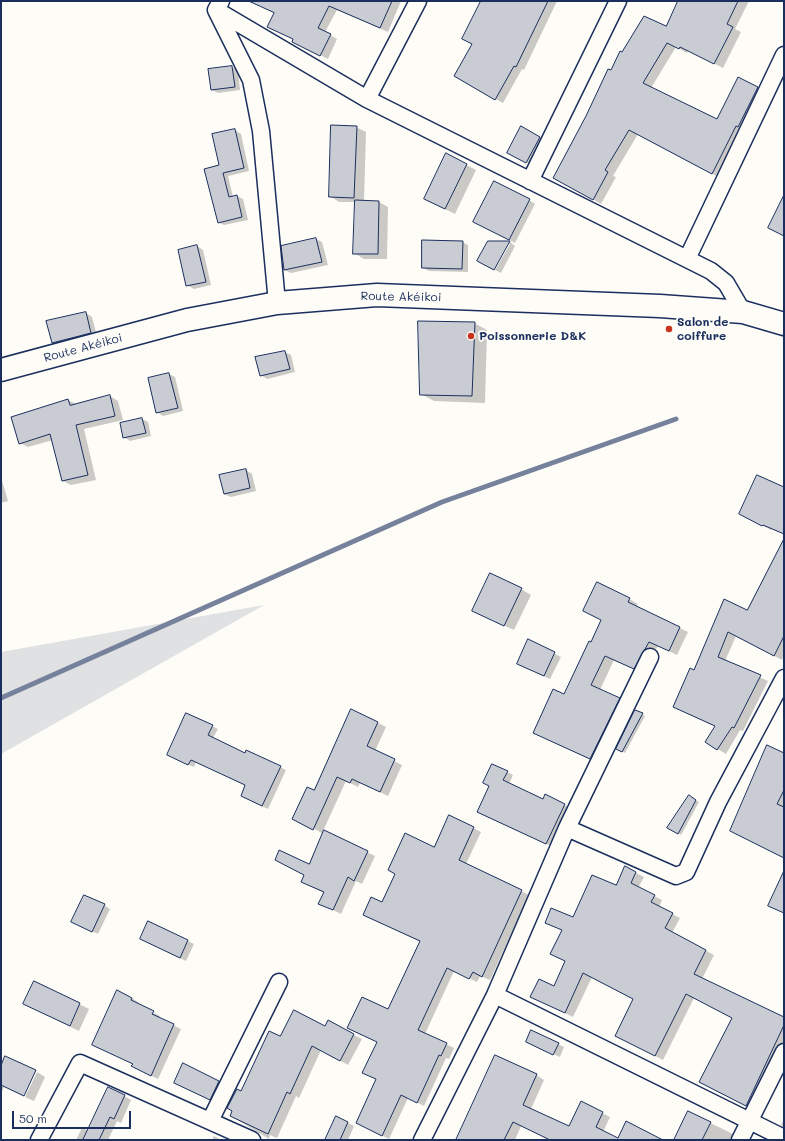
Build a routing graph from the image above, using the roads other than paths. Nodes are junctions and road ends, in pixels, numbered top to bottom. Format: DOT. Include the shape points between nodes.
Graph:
graph roads {
  1 [pos="418,1"];
  2 [pos="618,1"];
  3 [pos="219,5"];
  4 [pos="784,55"];
  5 [pos="367,99"];
  6 [pos="530,181"];
  7 [pos="686,259"];
  8 [pos="277,303"];
  9 [pos="743,312"];
  10 [pos="784,324"];
  11 [pos="1,370"];
  12 [pos="650,657"];
  13 [pos="784,678"];
  14 [pos="567,828"];
  15 [pos="279,982"];
  16 [pos="495,995"];
  17 [pos="784,1052"];
  18 [pos="210,1121"];
  19 [pos="750,1121"];
  20 [pos="784,1138"];
  21 [pos="39,1140"];
  22 [pos="252,1140"];
  23 [pos="422,1140"];
  24 [pos="740,1140"];
  1 -- 5 [label="street"];
  2 -- 6 [label="street"];
  3 -- 5 [label="street"];
  3 -- 8 [label="street" via="251,80 257,107"];
  4 -- 7 [label="street"];
  5 -- 6 [label="street"];
  6 -- 7 [label="street"];
  7 -- 9 [label="street" via="711,271 726,283"];
  8 -- 9 [label="street, Route Akéikoi" via="377,295"];
  8 -- 11 [label="street, Route Akéikoi" via="188,320"];
  9 -- 10 [label="street, Route Akéikoi"];
  12 -- 14 [label="street"];
  13 -- 14 [label="street" via="718,802 686,872 676,876"];
  14 -- 16 [label="street"];
  15 -- 18 [label="street"];
  16 -- 19 [label="street"];
  16 -- 23 [label="street"];
  17 -- 19 [label="street"];
  18 -- 21 [label="street" via="80,1063"];
  18 -- 22 [label="street"];
  19 -- 20 [label="street"];
  19 -- 24 [label="street"];
}
